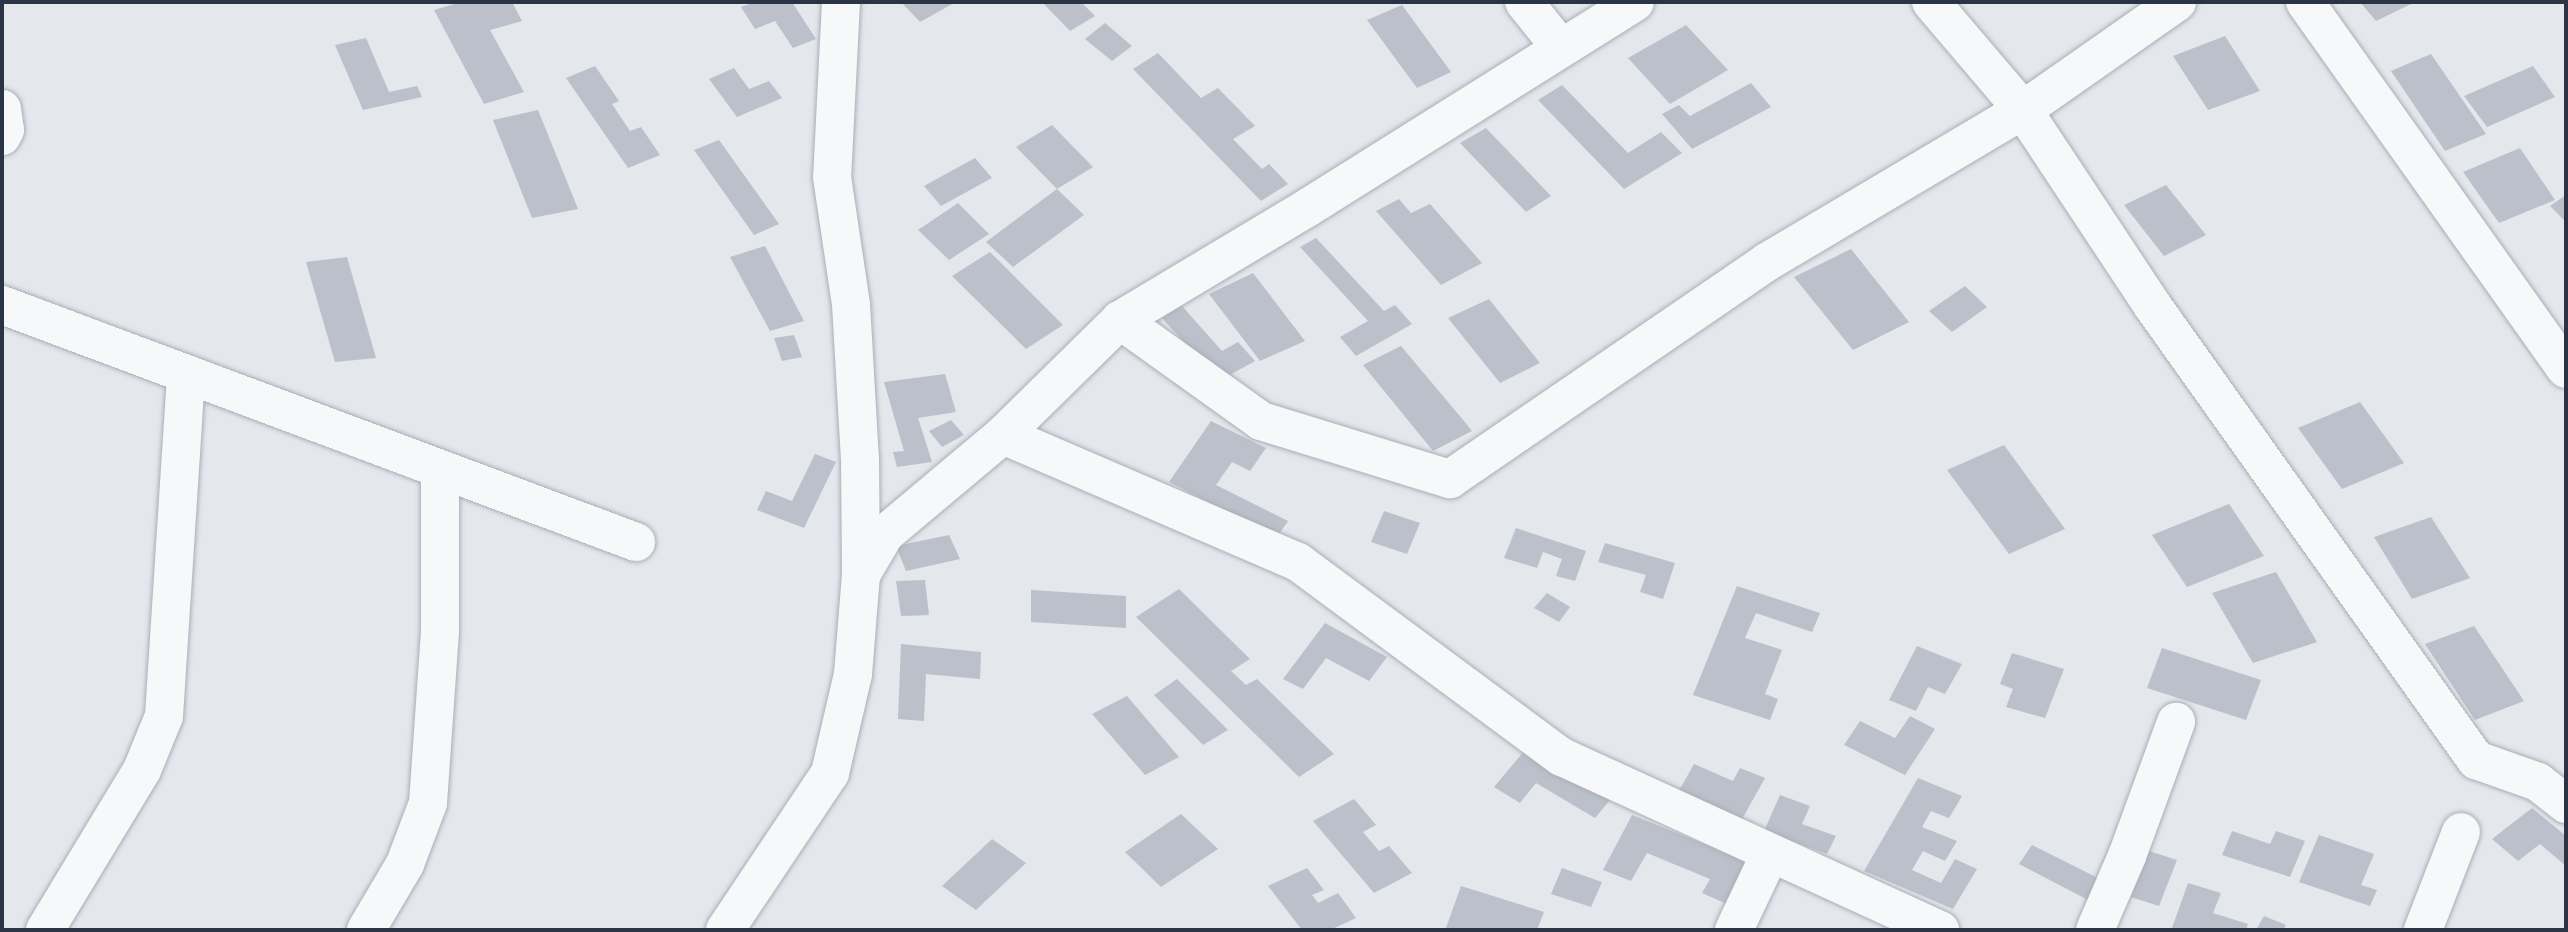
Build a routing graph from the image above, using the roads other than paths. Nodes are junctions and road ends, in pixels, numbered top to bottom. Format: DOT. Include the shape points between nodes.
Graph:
graph roads {
  1 [pos="841,2"];
  2 [pos="1524,2"];
  3 [pos="1634,2"];
  4 [pos="1931,2"];
  5 [pos="2177,2"];
  6 [pos="2305,2"];
  7 [pos="1561,48"];
  8 [pos="2,109"];
  9 [pos="2023,110"];
  10 [pos="2,136"];
  11 [pos="2,306"];
  12 [pos="1120,320"];
  13 [pos="2566,369"];
  14 [pos="186,374"];
  15 [pos="1003,435"];
  16 [pos="440,469"];
  17 [pos="636,542"];
  18 [pos="861,575"];
  19 [pos="2176,722"];
  20 [pos="2566,804"];
  21 [pos="2461,832"];
  22 [pos="1770,854"];
  23 [pos="44,930"];
  24 [pos="366,930"];
  25 [pos="725,930"];
  26 [pos="1734,930"];
  27 [pos="1940,930"];
  28 [pos="2095,930"];
  29 [pos="2423,930"];
  1 -- 18 [label="street" via="832,177 851,304"];
  2 -- 7 [label="street"];
  3 -- 7 [label="street"];
  4 -- 9 [label="street"];
  5 -- 9 [label="street"];
  6 -- 13 [label="street"];
  7 -- 12 [label="street"];
  8 -- 10 [label="street"];
  9 -- 12 [label="street" via="1767,262 1450,479 1261,421"];
  9 -- 20 [label="street" via="2152,305 2476,760 2538,782"];
  11 -- 14 [label="street"];
  12 -- 15 [label="street"];
  14 -- 16 [label="street"];
  14 -- 23 [label="street" via="164,716 142,770"];
  15 -- 18 [label="street" via="885,534"];
  15 -- 22 [label="street" via="1298,562 1562,757"];
  16 -- 17 [label="street"];
  16 -- 24 [label="street" via="440,631 428,803 405,864"];
  18 -- 25 [label="street" via="853,674 830,773"];
  19 -- 28 [label="street"];
  21 -- 29 [label="street"];
  22 -- 26 [label="street"];
  22 -- 27 [label="street"];
}
